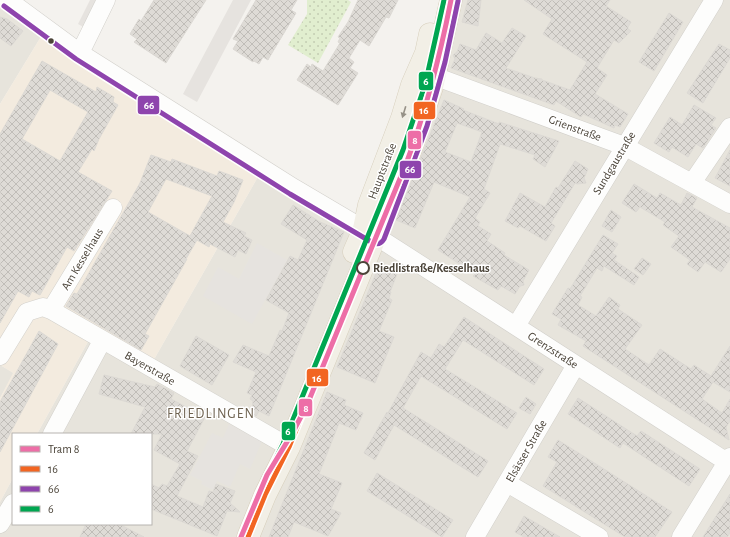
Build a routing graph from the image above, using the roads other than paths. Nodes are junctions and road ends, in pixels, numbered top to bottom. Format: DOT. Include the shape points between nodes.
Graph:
graph roads {
  1 [pos="8,0"];
  2 [pos="106,0"];
  3 [pos="436,0"];
  4 [pos="451,0"];
  5 [pos="714,0"];
  6 [pos="80,53"];
  7 [pos="434,76"];
  8 [pos="730,127"];
  9 [pos="624,146"];
  10 [pos="692,183"];
  11 [pos="730,204"];
  12 [pos="113,208"];
  13 [pos="370,233"];
  14 [pos="50,310"];
  15 [pos="516,326"];
  16 [pos="102,341"];
  17 [pos="0,356"];
  18 [pos="576,365"];
  19 [pos="53,433"];
  20 [pos="282,443"];
  21 [pos="729,461"];
  22 [pos="507,483"];
  23 [pos="12,505"];
  24 [pos="0,524"];
  25 [pos="234,537"];
  26 [pos="248,537"];
  27 [pos="475,537"];
  28 [pos="599,537"];
  29 [pos="681,537"];
  1 -- 6 [label="street, Grenzstraße"];
  2 -- 6 [label="street"];
  3 -- 13 [label="main road, Hauptstraße, one-way" via="426,53 369,205"];
  4 -- 7 [label="main road, Hauptstraße"];
  5 -- 9 [label="street, Sundgaustraße"];
  6 -- 13 [label="street, Grenzstraße"];
  7 -- 9 [label="street, Grienstraße"];
  7 -- 13 [label="main road, Hauptstraße" via="410,152"];
  8 -- 10 [label="street"];
  9 -- 10 [label="street, Grienstraße"];
  9 -- 15 [label="street, Sundgaustraße"];
  10 -- 11 [label="street, Grienstraße"];
  12 -- 14 [label="street, Am Kesselhaus"];
  13 -- 15 [label="street, Grenzstraße"];
  13 -- 20 [label="main road, Hauptstraße"];
  14 -- 16 [label="street, Bayerstraße"];
  14 -- 17 [label="street" via="42,308 27,312"];
  15 -- 18 [label="street, Grenzstraße"];
  16 -- 19 [label="street"];
  16 -- 20 [label="street, Bayerstraße"];
  18 -- 21 [label="street, Grenzstraße"];
  18 -- 22 [label="street, Elsässer Straße"];
  20 -- 25 [label="main road, Hauptstraße" via="267,461"];
  20 -- 26 [label="main road, Hauptstraße"];
  21 -- 29 [label="street"];
  22 -- 27 [label="street, Elsässer Straße"];
  22 -- 28 [label="street"];
  23 -- 24 [label="street"];
}
